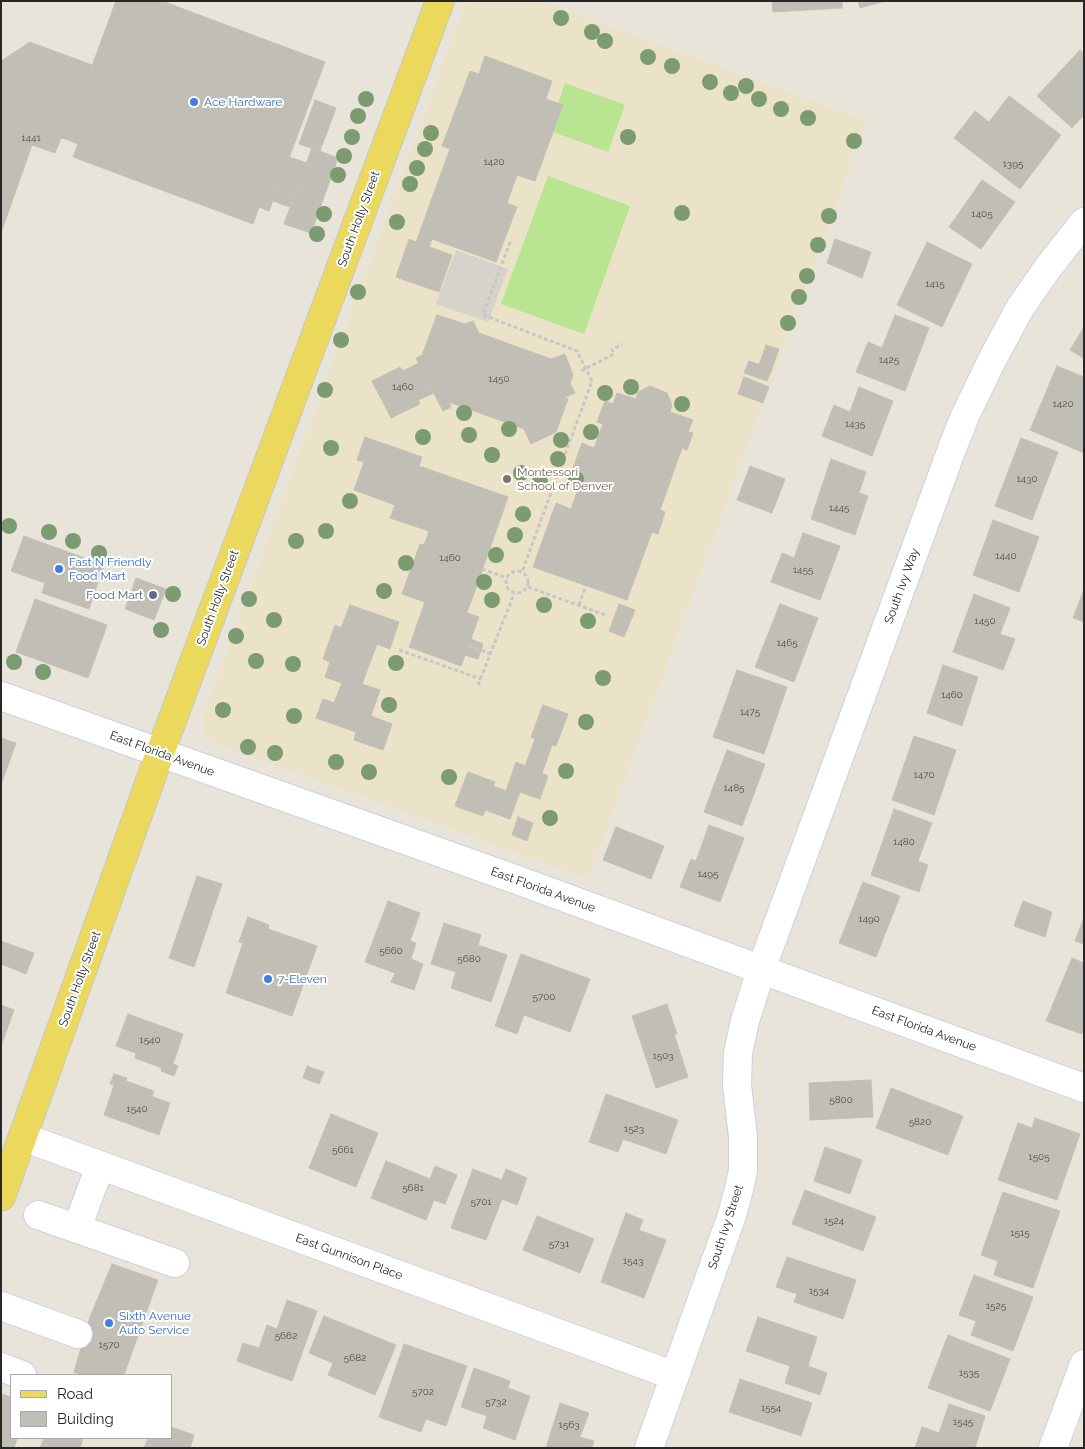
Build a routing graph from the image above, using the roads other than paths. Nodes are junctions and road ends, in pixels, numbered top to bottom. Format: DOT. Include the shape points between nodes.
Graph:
graph roads {
  1 [pos="440,1"];
  2 [pos="1084,222"];
  3 [pos="1,696"];
  4 [pos="160,753"];
  5 [pos="761,970"];
  6 [pos="1084,1088"];
  7 [pos="23,1137"];
  8 [pos="100,1166"];
  9 [pos="1,1197"];
  10 [pos="38,1215"];
  11 [pos="77,1228"];
  12 [pos="176,1263"];
  13 [pos="1,1306"];
  14 [pos="78,1334"];
  15 [pos="1084,1364"];
  16 [pos="1,1368"];
  17 [pos="19,1374"];
  18 [pos="675,1376"];
  19 [pos="649,1448"];
  20 [pos="1054,1448"];
  1 -- 4 [label="main road, South Holly Street"];
  2 -- 5 [label="street, South Ivy Way" via="1020,308 968,408"];
  3 -- 4 [label="street, East Florida Avenue"];
  4 -- 5 [label="street, East Florida Avenue"];
  4 -- 7 [label="main road, South Holly Street"];
  5 -- 6 [label="street, East Florida Avenue"];
  5 -- 18 [label="street, South Ivy Street" via="738,1054 737,1085 744,1158 741,1179 732,1215"];
  7 -- 8 [label="street, East Gunnison Place"];
  7 -- 9 [label="main road, South Holly Street"];
  8 -- 11 [label="street"];
  8 -- 18 [label="street, East Gunnison Place"];
  10 -- 11 [label="street"];
  11 -- 12 [label="street"];
  13 -- 14 [label="street"];
  15 -- 20 [label="street"];
  16 -- 17 [label="street"];
  18 -- 19 [label="street, South Ivy Street"];
}
